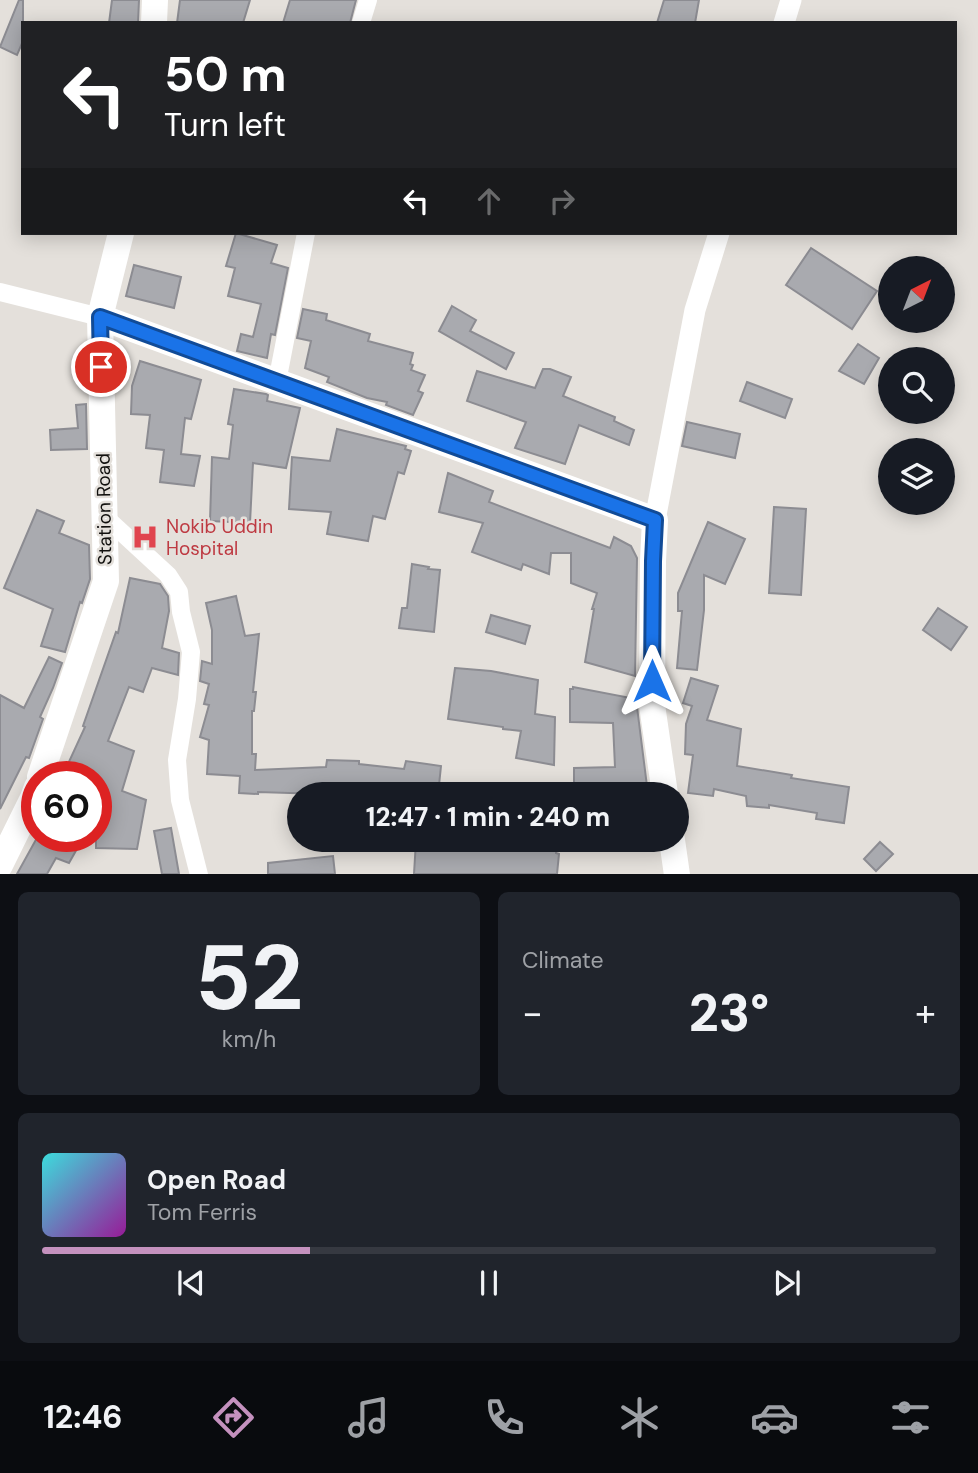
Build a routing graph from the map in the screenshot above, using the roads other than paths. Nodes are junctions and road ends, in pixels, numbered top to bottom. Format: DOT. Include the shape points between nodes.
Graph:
graph roads {
  1 [pos="155,0"];
  2 [pos="369,0"];
  3 [pos="791,0"];
  4 [pos="154,21"];
  5 [pos="362,21"];
  6 [pos="785,21"];
  7 [pos="120,235"];
  8 [pos="306,235"];
  9 [pos="718,235"];
  10 [pos="0,292"];
  11 [pos="100,317"];
  12 [pos="277,382"];
  13 [pos="104,516"];
  14 [pos="655,520"];
  15 [pos="45,761"];
  16 [pos="663,782"];
  17 [pos="21,822"];
  18 [pos="674,852"];
  19 [pos="0,864"];
  20 [pos="199,874"];
  21 [pos="677,874"];
  1 -- 4 [label="main road"];
  2 -- 5 [label="street"];
  3 -- 6 [label="street"];
  7 -- 11 [label="main road, Station Road"];
  8 -- 12 [label="street"];
  9 -- 14 [label="street" via="695,310"];
  10 -- 11 [label="street"];
  11 -- 12 [label="main road"];
  11 -- 13 [label="main road, Station Road"];
  12 -- 14 [label="main road"];
  13 -- 15 [label="main road, Station Road" via="106,581"];
  13 -- 20 [label="street" via="168,575 179,592 191,652 177,760 180,800"];
  14 -- 16 [label="main road" via="652,705"];
  17 -- 19 [label="main road"];
  18 -- 21 [label="main road"];
}
